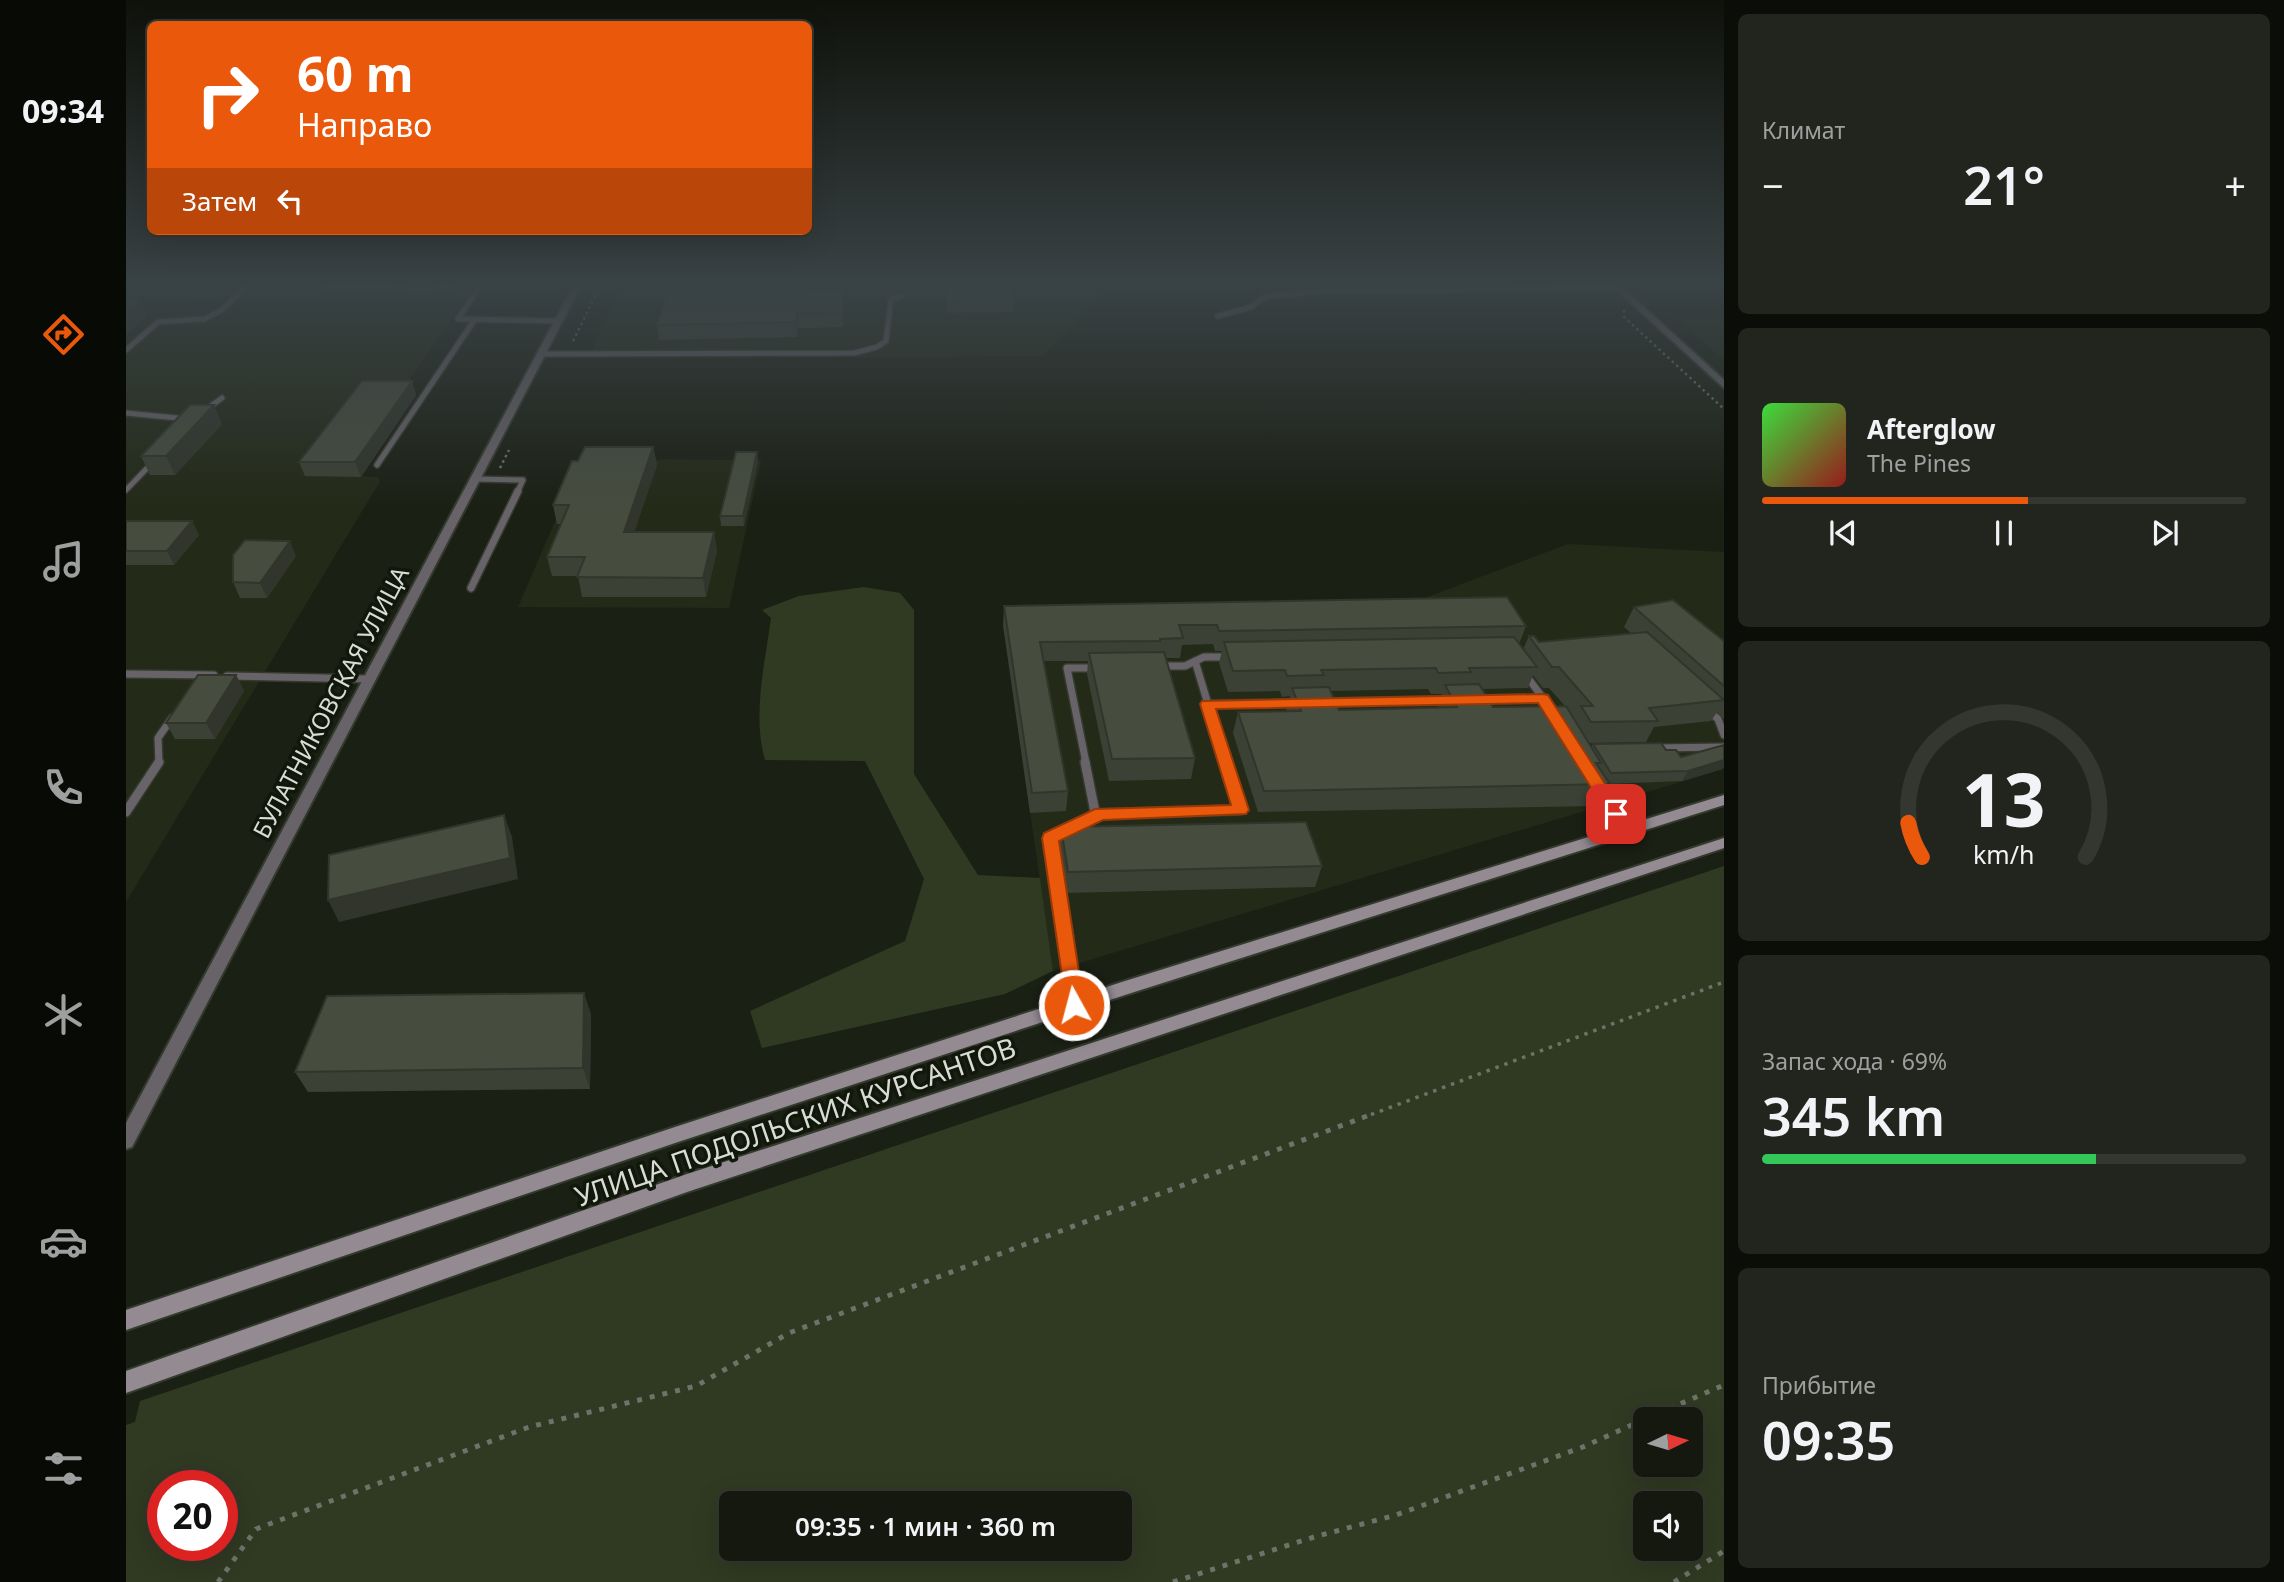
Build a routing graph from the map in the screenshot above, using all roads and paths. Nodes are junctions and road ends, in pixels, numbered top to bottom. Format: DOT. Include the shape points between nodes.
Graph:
graph roads {
  1 [pos="447,360"];
  2 [pos="538,360"];
  3 [pos="1670,360"];
  4 [pos="1696,360"];
  5 [pos="1724,386"];
  6 [pos="222,398"];
  7 [pos="1724,410"];
  8 [pos="126,413"];
  9 [pos="195,419"];
  10 [pos="187,425"];
  11 [pos="161,453"];
  12 [pos="377,464"];
  13 [pos="475,479"];
  14 [pos="126,490"];
  15 [pos="471,588"];
  16 [pos="1245,656"];
  17 [pos="1195,661"];
  18 [pos="1106,667"];
  19 [pos="1146,667"];
  20 [pos="1522,671"];
  21 [pos="126,674"];
  22 [pos="201,675"];
  23 [pos="370,679"];
  24 [pos="193,687"];
  25 [pos="1543,698"];
  26 [pos="1473,699"];
  27 [pos="1459,700"];
  28 [pos="1319,702"];
  29 [pos="1699,702"];
  30 [pos="1305,703"];
  31 [pos="1208,704"];
  32 [pos="180,706"];
  33 [pos="1562,726"];
  34 [pos="1724,735"];
  35 [pos="1724,747"];
  36 [pos="1643,748"];
  37 [pos="1596,782"];
  38 [pos="1724,800"];
  39 [pos="126,812"];
  40 [pos="1095,814"];
  41 [pos="1626,830"];
  42 [pos="1724,843"];
  43 [pos="1724,982"];
  44 [pos="1074,1005"];
  45 [pos="126,1141"];
  46 [pos="126,1320"];
  47 [pos="126,1382"];
  48 [pos="1724,1385"];
  49 [pos="1673,1407"];
  50 [pos="1633,1424"];
  51 [pos="1724,1550"];
  52 [pos="218,1582"];
  53 [pos="1173,1582"];
  54 [pos="1674,1582"];
  1 -- 12 [label="lane"];
  2 -- 13 [label="street, БУЛАТНИКОВСКАЯ УЛИЦА"];
  3 -- 7 [label="path"];
  4 -- 5 [label="street"];
  6 -- 9 [label="lane"];
  8 -- 9 [label="lane"];
  9 -- 10 [label="lane"];
  11 -- 14 [label="lane"];
  13 -- 15 [label="lane" via="523,480"];
  13 -- 23 [label="street, БУЛАТНИКОВСКАЯ УЛИЦА"];
  16 -- 17 [label="lane"];
  17 -- 19 [label="lane" via="1185,666"];
  17 -- 31 [label="lane"];
  18 -- 40 [label="lane" via="1067,668"];
  20 -- 25 [label="lane"];
  21 -- 22 [label="lane"];
  22 -- 23 [label="lane"];
  22 -- 24 [label="lane"];
  23 -- 45 [label="street, БУЛАТНИКОВСКАЯ УЛИЦА"];
  25 -- 26 [label="lane"];
  25 -- 33 [label="lane"];
  27 -- 28 [label="lane"];
  29 -- 34 [label="lane" via="1718,719"];
  30 -- 31 [label="lane"];
  31 -- 40 [label="lane" via="1241,810"];
  32 -- 39 [label="lane" via="158,738 159,764"];
  35 -- 36 [label="lane"];
  37 -- 41 [label="lane"];
  38 -- 41 [label="main road, УЛИЦА ПОДОЛЬСКИХ КУРСАНТОВ"];
  40 -- 44 [label="lane" via="1050,838"];
  41 -- 44 [label="main road, УЛИЦА ПОДОЛЬСКИХ КУРСАНТОВ"];
  42 -- 47 [label="main road, УЛИЦА ПОДОЛЬСКИХ КУРСАНТОВ" via="687,1183"];
  43 -- 52 [label="path" via="789,1333 696,1386 528,1427 256,1529"];
  44 -- 46 [label="main road, УЛИЦА ПОДОЛЬСКИХ КУРСАНТОВ"];
  48 -- 49 [label="path"];
  50 -- 53 [label="path" via="1396,1515"];
  51 -- 54 [label="path"];
}
